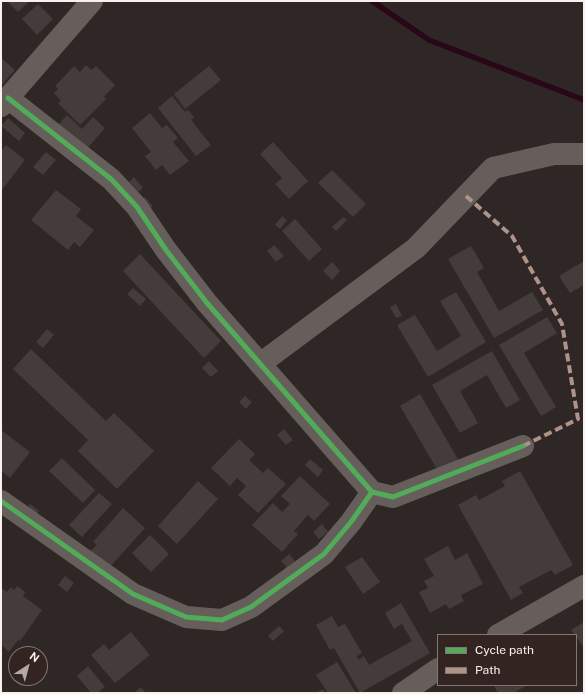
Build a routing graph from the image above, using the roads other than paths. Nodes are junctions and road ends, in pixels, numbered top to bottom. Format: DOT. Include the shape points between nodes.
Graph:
graph roads {
  1 [pos="92,1"];
  2 [pos="4,102"];
  3 [pos="584,154"];
  4 [pos="260,364"];
  5 [pos="523,446"];
  6 [pos="372,492"];
  7 [pos="1,501"];
  8 [pos="584,586"];
  9 [pos="500,634"];
  10 [pos="437,670"];
  11 [pos="403,693"];
  1 -- 2 [label="street"];
  2 -- 4 [label="street" via="111,179 137,207 207,303"];
  3 -- 4 [label="street" via="554,154 493,168 416,248"];
  4 -- 6 [label="street"];
  5 -- 6 [label="street" via="393,497"];
  6 -- 7 [label="street" via="324,554 251,607 222,620 186,617 133,594"];
  8 -- 9 [label="street"];
  10 -- 11 [label="street"];
}
